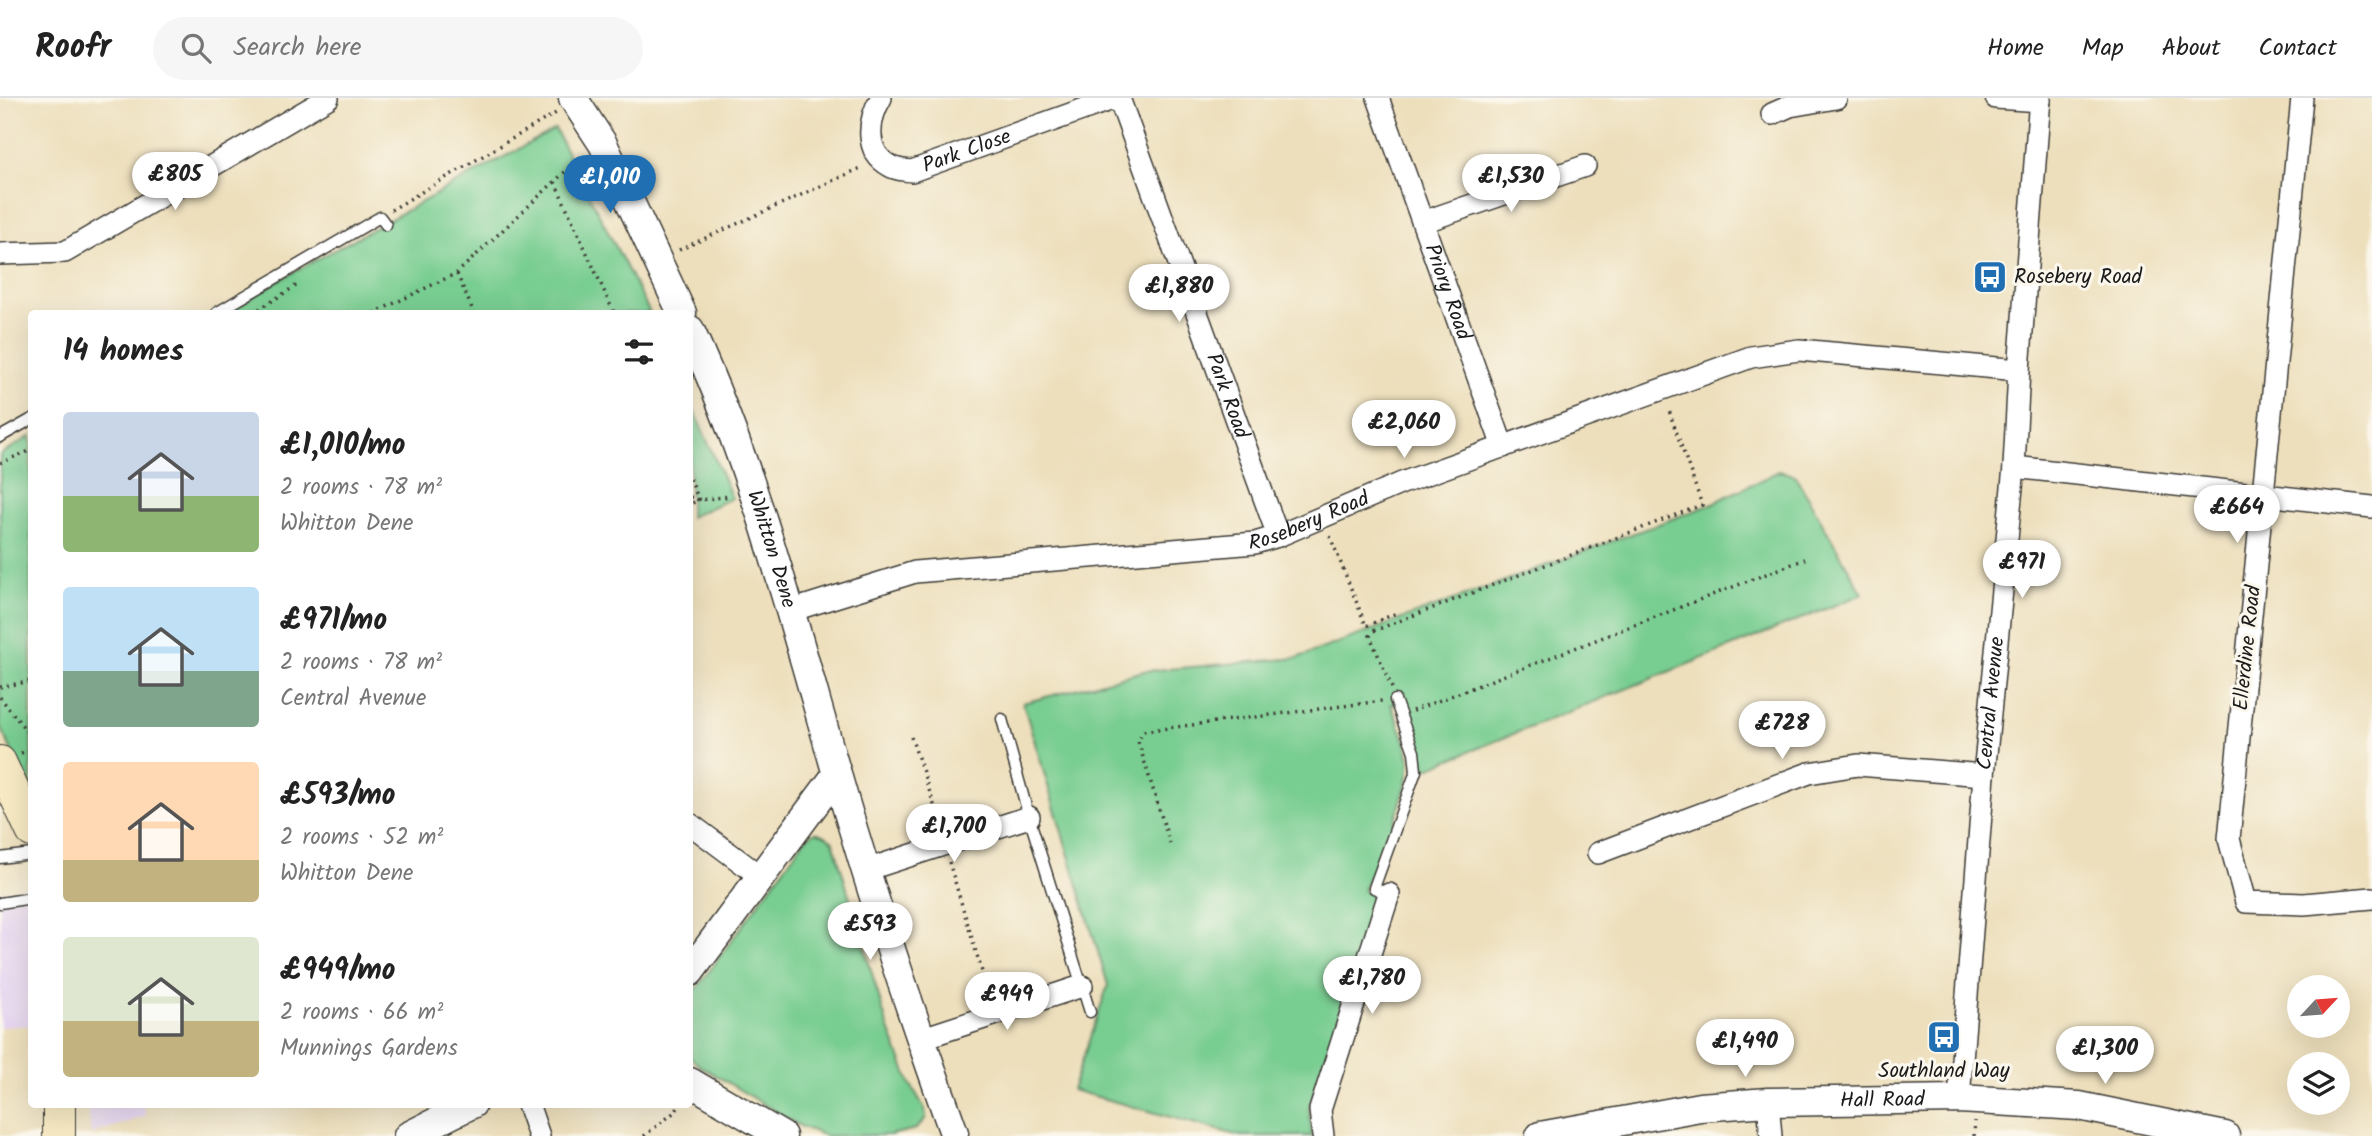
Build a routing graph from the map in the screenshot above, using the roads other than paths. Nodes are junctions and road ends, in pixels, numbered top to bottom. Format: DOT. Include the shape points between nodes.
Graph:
graph roads {
  1 [pos="328,98"];
  2 [pos="881,98"];
  3 [pos="1117,98"];
  4 [pos="1378,98"];
  5 [pos="1836,98"];
  6 [pos="1996,98"];
  7 [pos="2302,98"];
  8 [pos="577,99"];
  9 [pos="2040,99"];
  10 [pos="1772,114"];
  11 [pos="1585,166"];
  12 [pos="383,221"];
  13 [pos="1423,222"];
  14 [pos="0,254"];
  15 [pos="221,310"];
  16 [pos="681,310"];
  17 [pos="693,338"];
  18 [pos="2018,370"];
  19 [pos="28,421"];
  20 [pos="0,437"];
  21 [pos="1503,447"];
  22 [pos="2014,467"];
  23 [pos="2263,496"];
  24 [pos="2372,507"];
  25 [pos="1278,536"];
  26 [pos="790,611"];
  27 [pos="1393,700"];
  28 [pos="1002,719"];
  29 [pos="0,762"];
  30 [pos="836,774"];
  31 [pos="1984,775"];
  32 [pos="1029,817"];
  33 [pos="28,822"];
  34 [pos="693,826"];
  35 [pos="1598,853"];
  36 [pos="28,854"];
  37 [pos="0,858"];
  38 [pos="866,870"];
  39 [pos="761,877"];
  40 [pos="1389,894"];
  41 [pos="2372,898"];
  42 [pos="28,899"];
  43 [pos="0,903"];
  44 [pos="693,968"];
  45 [pos="1082,986"];
  46 [pos="1090,1012"];
  47 [pos="920,1039"];
  48 [pos="693,1084"];
  49 [pos="1959,1099"];
  50 [pos="1768,1101"];
  51 [pos="59,1108"];
  52 [pos="464,1108"];
  53 [pos="529,1108"];
  54 [pos="956,1135"];
  55 [pos="59,1136"];
  56 [pos="408,1136"];
  57 [pos="539,1136"];
  58 [pos="782,1136"];
  59 [pos="1323,1136"];
  60 [pos="1539,1136"];
  61 [pos="1771,1136"];
  62 [pos="2225,1136"];
  1 -- 14 [label="street" via="65,252"];
  2 -- 3 [label="street, Park Close" via="870,124 871,141 892,168 912,171"];
  3 -- 25 [label="street, Park Road"];
  4 -- 13 [label="street, Priory Road"];
  5 -- 10 [label="street"];
  6 -- 9 [label="street"];
  7 -- 23 [label="street, Ellerdine Road"];
  8 -- 16 [label="street" via="603,144"];
  9 -- 18 [label="street, Central Avenue"];
  11 -- 13 [label="street"];
  12 -- 15 [label="lane"];
  13 -- 21 [label="street, Priory Road"];
  17 -- 26 [label="street, Whitton Dene" via="752,487"];
  18 -- 21 [label="street, Rosebery Road" via="1799,350 1751,357"];
  18 -- 22 [label="street, Central Avenue"];
  19 -- 20 [label="lane"];
  21 -- 25 [label="street, Rosebery Road" via="1402,482"];
  22 -- 23 [label="street"];
  22 -- 31 [label="street, Central Avenue"];
  23 -- 24 [label="street"];
  23 -- 41 [label="street, Ellerdine Road" via="2229,839 2246,902 2304,904"];
  25 -- 26 [label="street, Rosebery Road" via="1255,542 915,572"];
  26 -- 30 [label="street, Whitton Dene"];
  27 -- 40 [label="lane" via="1414,752 1416,771 1374,888"];
  28 -- 32 [label="lane"];
  29 -- 33 [label="main road"];
  30 -- 38 [label="street, Whitton Dene"];
  30 -- 39 [label="street"];
  31 -- 35 [label="street" via="1858,765 1808,773"];
  31 -- 49 [label="street, Central Avenue"];
  32 -- 38 [label="street"];
  32 -- 45 [label="lane"];
  34 -- 39 [label="street"];
  36 -- 37 [label="lane"];
  38 -- 47 [label="street, Whitton Dene"];
  39 -- 44 [label="street"];
  40 -- 59 [label="street" via="1320,1110"];
  42 -- 43 [label="lane"];
  45 -- 46 [label="lane"];
  45 -- 47 [label="street"];
  47 -- 54 [label="street, Whitton Dene"];
  48 -- 58 [label="street"];
  49 -- 50 [label="street, Hall Road"];
  49 -- 62 [label="street, Hall Road" via="2079,1106"];
  50 -- 60 [label="street, Hall Road" via="1700,1107"];
  50 -- 61 [label="street"];
  51 -- 55 [label="main road"];
  52 -- 56 [label="street"];
  53 -- 57 [label="street"];
}
